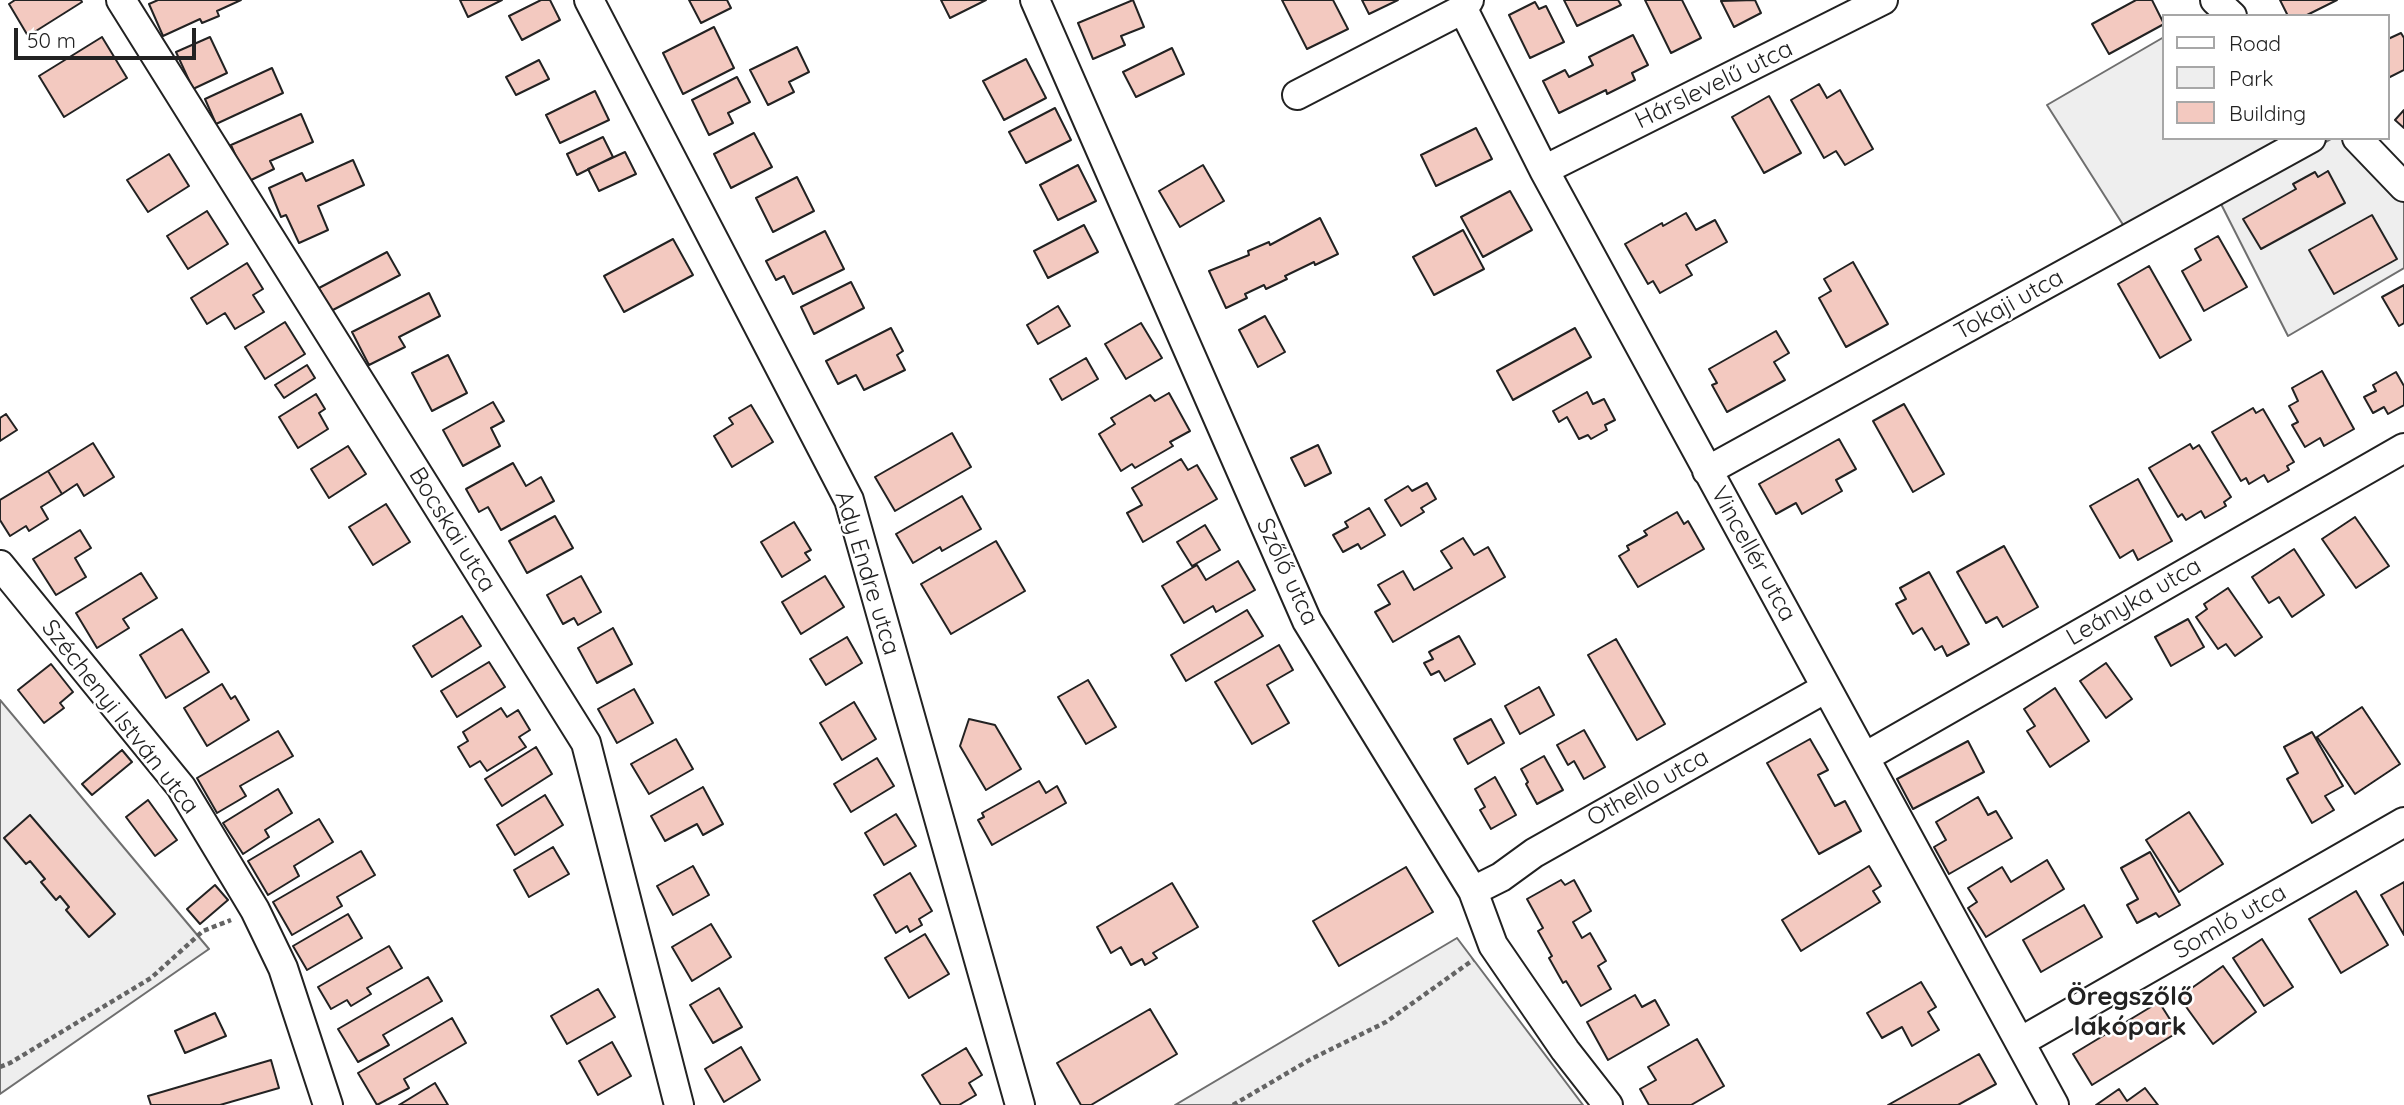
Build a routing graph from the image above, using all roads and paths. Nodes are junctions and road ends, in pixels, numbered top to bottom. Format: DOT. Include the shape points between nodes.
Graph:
graph roads {
  1 [pos="121,0"];
  2 [pos="589,0"];
  3 [pos="1035,0"];
  4 [pos="1883,0"];
  5 [pos="2215,0"];
  6 [pos="1466,4"];
  7 [pos="2230,14"];
  8 [pos="1297,95"];
  9 [pos="2307,140"];
  10 [pos="2359,140"];
  11 [pos="1544,170"];
  12 [pos="2404,187"];
  13 [pos="2404,448"];
  14 [pos="1707,471"];
  15 [pos="0,565"];
  16 [pos="1826,688"];
  17 [pos="1865,757"];
  18 [pos="2404,822"];
  19 [pos="1473,891"];
  20 [pos="255,910"];
  21 [pos="1493,945"];
  22 [pos="2020,1042"];
  23 [pos="0,1067"];
  24 [pos="328,1105"];
  25 [pos="679,1105"];
  26 [pos="1020,1105"];
  27 [pos="1233,1105"];
  28 [pos="1608,1105"];
  29 [pos="2054,1105"];
  1 -- 25 [label="street, Bocskai utca" via="586,743"];
  2 -- 26 [label="street, Ady Endre utca" via="849,500"];
  3 -- 19 [label="street, Szőlő utca" via="1307,621"];
  4 -- 11 [label="street, Hárslevelű utca"];
  5 -- 7 [label="street"];
  6 -- 8 [label="street"];
  6 -- 11 [label="street, Vincellér utca"];
  9 -- 14 [label="street, Tokaji utca"];
  10 -- 12 [label="street"];
  11 -- 14 [label="street, Vincellér utca"];
  13 -- 17 [label="street, Leányka utca"];
  14 -- 16 [label="street, Vincellér utca"];
  15 -- 20 [label="street, Széchenyi István utca" via="181,788"];
  16 -- 17 [label="street, Vincellér utca"];
  16 -- 19 [label="street, Othello utca"];
  17 -- 22 [label="street, Vincellér utca"];
  18 -- 22 [label="street, Somló utca"];
  19 -- 21 [label="street, Szőlő utca"];
  20 -- 23 [label="path" via="204,931 151,978"];
  20 -- 24 [label="street, Széchenyi István utca" via="283,968"];
  21 -- 27 [label="path" via="1386,1022"];
  21 -- 28 [label="street, Szőlő utca"];
  22 -- 29 [label="street, Vincellér utca"];
}
